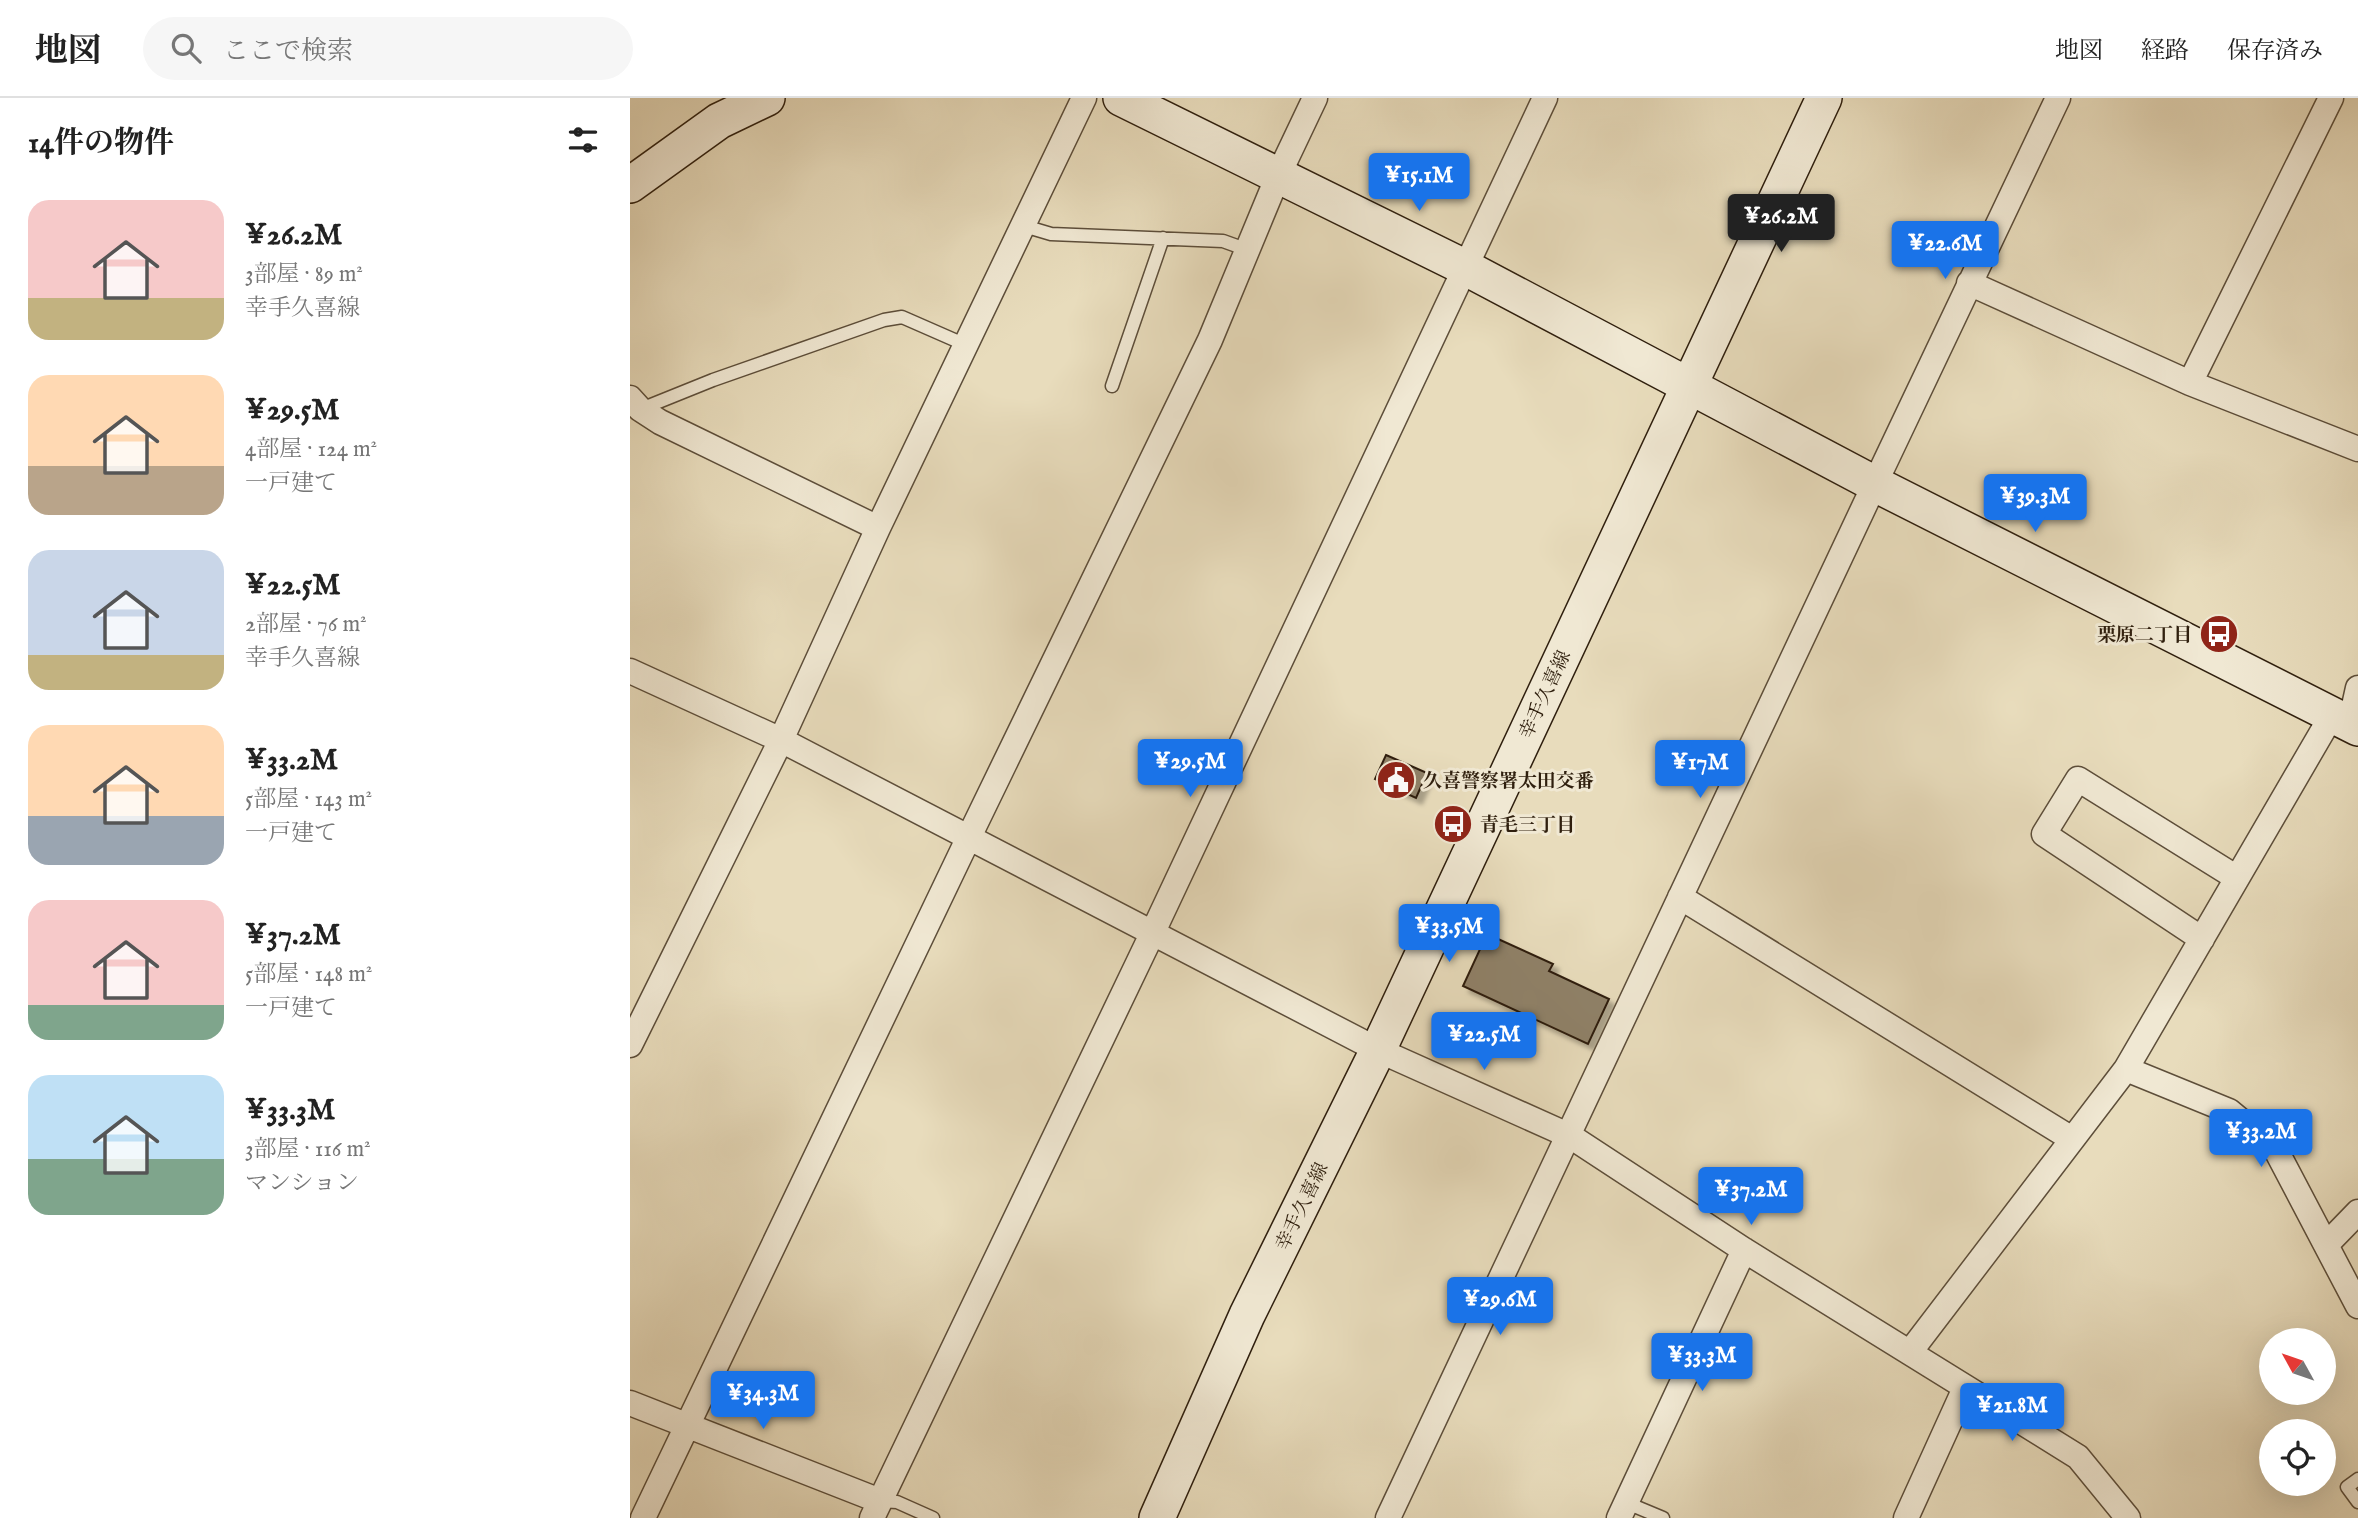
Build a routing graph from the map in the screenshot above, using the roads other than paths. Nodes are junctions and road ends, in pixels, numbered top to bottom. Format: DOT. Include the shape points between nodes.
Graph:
graph roads {
  1 [pos="766,98"];
  2 [pos="1084,98"];
  3 [pos="1121,98"];
  4 [pos="1315,98"];
  5 [pos="1545,98"];
  6 [pos="1824,98"];
  7 [pos="2058,98"];
  8 [pos="2331,98"];
  9 [pos="1278,176"];
  10 [pos="630,185"];
  11 [pos="1024,226"];
  12 [pos="1163,239"];
  13 [pos="1248,250"];
  14 [pos="1466,268"];
  15 [pos="1969,284"];
  16 [pos="966,345"];
  17 [pos="2190,383"];
  18 [pos="1112,386"];
  19 [pos="1688,386"];
  20 [pos="633,407"];
  21 [pos="2358,449"];
  22 [pos="1874,483"];
  23 [pos="878,528"];
  24 [pos="630,671"];
  25 [pos="2358,688"];
  26 [pos="2346,722"];
  27 [pos="781,740"];
  28 [pos="968,839"];
  29 [pos="2237,878"];
  30 [pos="1679,897"];
  31 [pos="1152,934"];
  32 [pos="2202,939"];
  33 [pos="630,1045"];
  34 [pos="1378,1050"];
  35 [pos="2126,1069"];
  36 [pos="1570,1136"];
  37 [pos="2072,1139"];
  38 [pos="2358,1212"];
  39 [pos="2326,1244"];
  40 [pos="1744,1250"];
  41 [pos="2358,1306"];
  42 [pos="1910,1352"];
  43 [pos="1965,1388"];
  44 [pos="630,1404"];
  45 [pos="687,1425"];
  46 [pos="2358,1479"];
  47 [pos="2358,1502"];
  48 [pos="876,1510"];
  49 [pos="1623,1510"];
  50 [pos="643,1518"];
  51 [pos="933,1518"];
  52 [pos="1157,1518"];
  53 [pos="1388,1518"];
  54 [pos="1663,1518"];
  55 [pos="1906,1518"];
  56 [pos="2127,1518"];
  1 -- 10 [label="main road" via="719,121"];
  2 -- 11 [label="street"];
  3 -- 9 [label="main road"];
  4 -- 9 [label="street"];
  5 -- 14 [label="street"];
  6 -- 19 [label="main road, 幸手久喜線"];
  7 -- 15 [label="street"];
  8 -- 17 [label="street"];
  9 -- 13 [label="street"];
  9 -- 14 [label="main road"];
  11 -- 12 [label="lane" via="1051,234"];
  11 -- 16 [label="street"];
  12 -- 13 [label="lane" via="1223,241"];
  12 -- 18 [label="lane"];
  13 -- 28 [label="street" via="1210,340"];
  14 -- 19 [label="main road"];
  14 -- 31 [label="street"];
  15 -- 17 [label="street"];
  15 -- 22 [label="street"];
  16 -- 20 [label="lane" via="902,317 884,320"];
  16 -- 23 [label="street"];
  17 -- 21 [label="street"];
  19 -- 22 [label="main road"];
  19 -- 34 [label="main road, 幸手久喜線"];
  20 -- 23 [label="street"];
  22 -- 26 [label="main road"];
  22 -- 30 [label="street"];
  23 -- 27 [label="street"];
  24 -- 27 [label="street"];
  25 -- 26 [label="street"];
  26 -- 29 [label="street"];
  27 -- 28 [label="street"];
  27 -- 33 [label="street"];
  28 -- 31 [label="street"];
  28 -- 45 [label="street"];
  29 -- 32 [label="street"];
  29 -- 32 [label="street" via="2078,779 2044,834"];
  30 -- 36 [label="street"];
  30 -- 37 [label="street"];
  31 -- 34 [label="street"];
  31 -- 48 [label="street"];
  32 -- 35 [label="street"];
  34 -- 36 [label="street"];
  34 -- 52 [label="main road, 幸手久喜線" via="1247,1315"];
  35 -- 37 [label="street"];
  35 -- 39 [label="street" via="2230,1111 2276,1150"];
  36 -- 40 [label="street"];
  36 -- 53 [label="street"];
  37 -- 42 [label="street"];
  38 -- 39 [label="street"];
  39 -- 41 [label="street"];
  40 -- 42 [label="street"];
  40 -- 49 [label="street"];
  42 -- 43 [label="street"];
  43 -- 55 [label="street"];
  43 -- 56 [label="street" via="2078,1457"];
  44 -- 45 [label="street"];
  45 -- 48 [label="street"];
  45 -- 50 [label="street"];
  46 -- 47 [label="lane" via="2347,1487"];
  48 -- 51 [label="lane" via="897,1502"];
  49 -- 54 [label="lane"];
}
